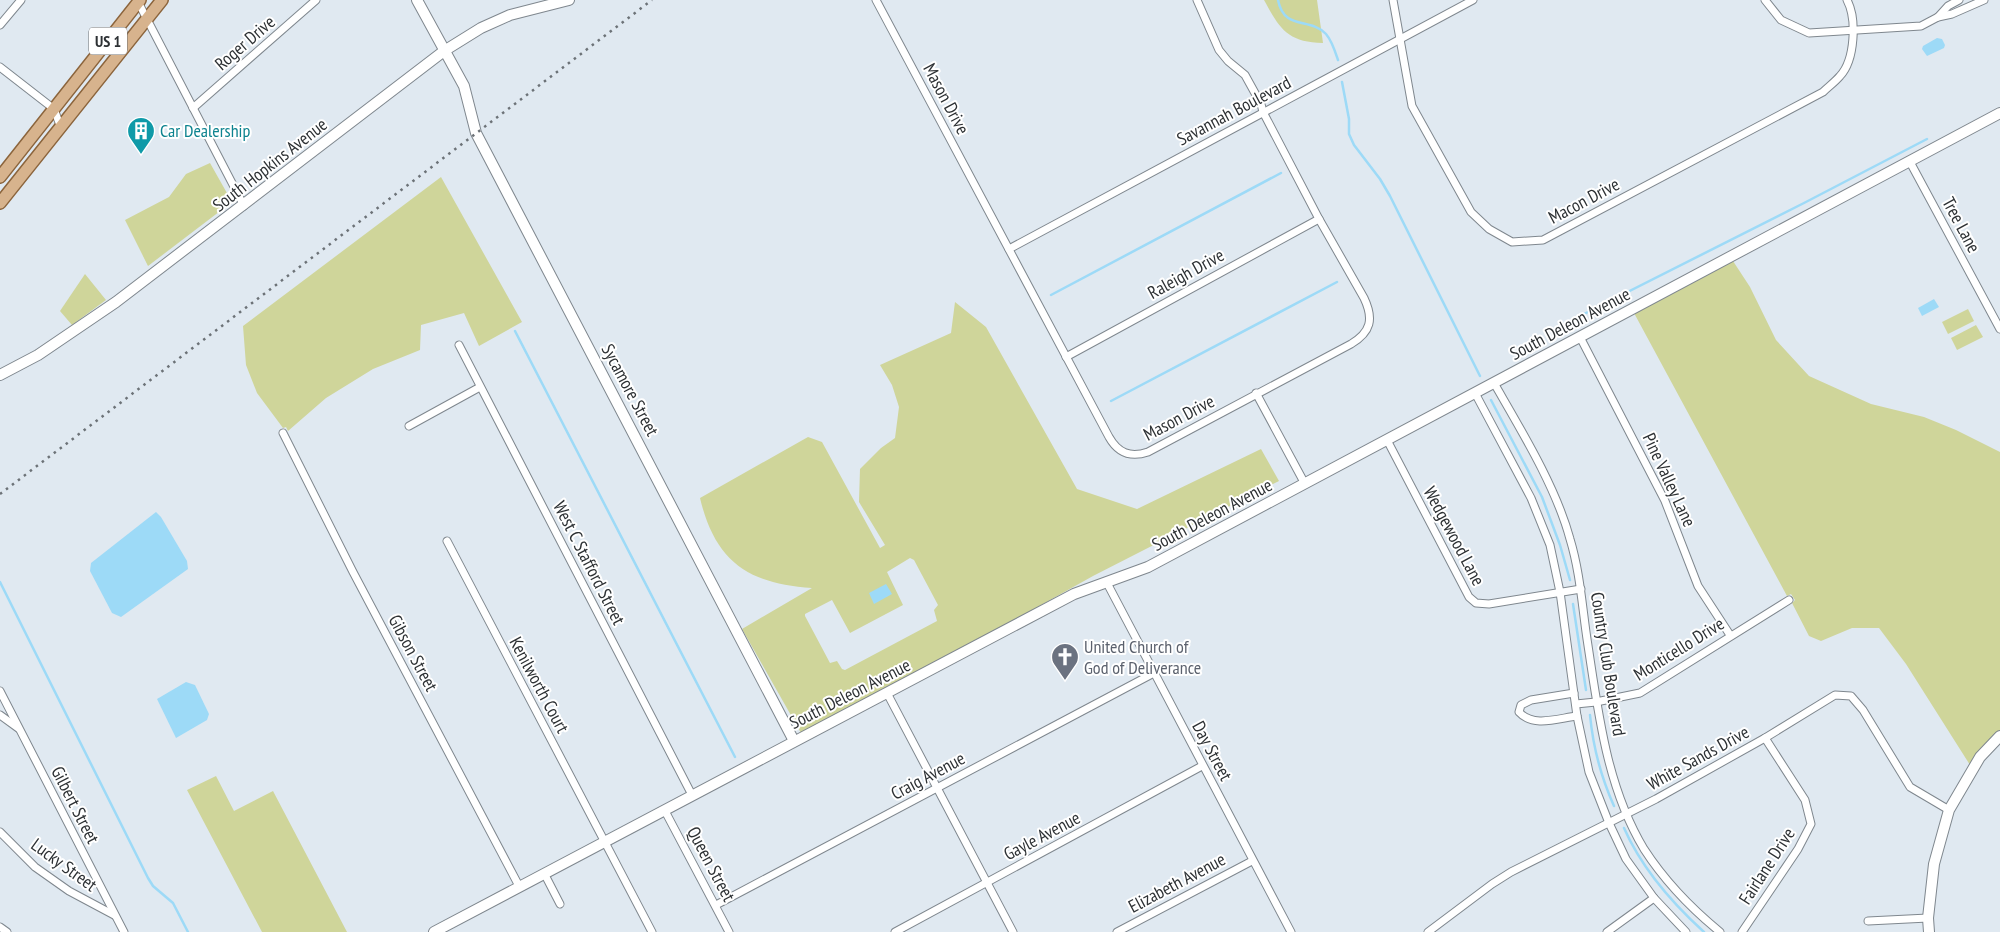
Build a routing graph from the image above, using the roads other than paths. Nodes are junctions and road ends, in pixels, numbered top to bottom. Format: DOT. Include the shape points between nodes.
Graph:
graph roads {
  1 [pos="21,0"];
  2 [pos="162,0"];
  3 [pos="316,0"];
  4 [pos="417,0"];
  5 [pos="569,0"];
  6 [pos="876,0"];
  7 [pos="1197,0"];
  8 [pos="1393,0"];
  9 [pos="1473,0"];
  10 [pos="1765,0"];
  11 [pos="1847,0"];
  12 [pos="1958,0"];
  13 [pos="1984,0"];
  14 [pos="139,1"];
  15 [pos="1938,17"];
  16 [pos="146,19"];
  17 [pos="0,25"];
  18 [pos="1853,31"];
  19 [pos="1400,39"];
  20 [pos="444,51"];
  21 [pos="0,67"];
  22 [pos="193,108"];
  23 [pos="54,109"];
  24 [pos="1263,112"];
  25 [pos="2000,113"];
  26 [pos="61,128"];
  27 [pos="1910,162"];
  28 [pos="0,177"];
  29 [pos="0,203"];
  30 [pos="244,206"];
  31 [pos="1320,219"];
  32 [pos="1009,249"];
  33 [pos="2000,329"];
  34 [pos="1580,337"];
  35 [pos="459,345"];
  36 [pos="1066,356"];
  37 [pos="0,375"];
  38 [pos="1494,383"];
  39 [pos="480,387"];
  40 [pos="1256,393"];
  41 [pos="1475,393"];
  42 [pos="409,426"];
  43 [pos="283,433"];
  44 [pos="1386,440"];
  45 [pos="1304,484"];
  46 [pos="447,541"];
  47 [pos="1107,583"];
  48 [pos="1581,589"];
  49 [pos="1560,592"];
  50 [pos="1789,600"];
  51 [pos="1730,635"];
  52 [pos="1154,673"];
  53 [pos="0,691"];
  54 [pos="888,693"];
  55 [pos="1574,693"];
  56 [pos="1596,702"];
  57 [pos="1576,704"];
  58 [pos="0,715"];
  59 [pos="1578,716"];
  60 [pos="18,728"];
  61 [pos="2000,736"];
  62 [pos="1765,738"];
  63 [pos="794,741"];
  64 [pos="1202,766"];
  65 [pos="937,788"];
  66 [pos="692,795"];
  67 [pos="665,810"];
  68 [pos="1949,810"];
  69 [pos="1627,814"];
  70 [pos="1609,823"];
  71 [pos="0,832"];
  72 [pos="606,842"];
  73 [pos="1252,860"];
  74 [pos="544,873"];
  75 [pos="987,882"];
  76 [pos="519,886"];
  77 [pos="1654,898"];
  78 [pos="560,904"];
  79 [pos="716,905"];
  80 [pos="115,916"];
  81 [pos="1928,918"];
  82 [pos="1868,921"];
  83 [pos="124,932"];
  84 [pos="434,932"];
  85 [pos="652,932"];
  86 [pos="729,932"];
  87 [pos="895,932"];
  88 [pos="1013,932"];
  89 [pos="1117,932"];
  90 [pos="1291,932"];
  91 [pos="1428,932"];
  92 [pos="1607,932"];
  93 [pos="1686,932"];
  94 [pos="1720,932"];
  95 [pos="1742,932"];
  96 [pos="1929,932"];
  1 -- 17 [label="street"];
  2 -- 16 [label="main road, US 1"];
  3 -- 22 [label="street, Roger Drive"];
  4 -- 20 [label="street, Sycamore Street"];
  5 -- 20 [label="street, South Hopkins Avenue" via="510,15"];
  6 -- 32 [label="street, Mason Drive"];
  7 -- 24 [label="street, Mason Drive" via="1219,50 1247,79"];
  8 -- 19 [label="street, Macon Drive"];
  9 -- 19 [label="street, Savannah Boulevard"];
  10 -- 18 [label="street" via="1781,20 1809,33"];
  11 -- 18 [label="street, Macon Drive"];
  12 -- 15 [label="street"];
  13 -- 15 [label="street"];
  14 -- 16 [label="street"];
  14 -- 23 [label="main road, US 1"];
  15 -- 18 [label="street" via="1920,26"];
  16 -- 22 [label="street"];
  16 -- 26 [label="main road, US 1"];
  18 -- 19 [label="street, Macon Drive" via="1850,59 1841,76 1823,92 1543,240 1512,242 1489,229 1471,212 1412,106"];
  19 -- 24 [label="street, Savannah Boulevard"];
  20 -- 30 [label="street, South Hopkins Avenue"];
  20 -- 63 [label="street, Sycamore Street" via="464,86 476,133"];
  21 -- 23 [label="street"];
  22 -- 30 [label="street"];
  23 -- 26 [label="street"];
  23 -- 28 [label="main road, US 1"];
  24 -- 31 [label="street, Mason Drive"];
  24 -- 32 [label="street, Savannah Boulevard"];
  25 -- 27 [label="street, South Deleon Avenue"];
  26 -- 29 [label="main road, US 1"];
  27 -- 33 [label="street, Tree Lane"];
  27 -- 34 [label="street, South Deleon Avenue"];
  30 -- 37 [label="street, South Hopkins Avenue" via="71,333"];
  31 -- 36 [label="street, Raleigh Drive"];
  31 -- 40 [label="street, Mason Drive" via="1368,307 1369,324 1355,342"];
  32 -- 36 [label="street, Mason Drive"];
  34 -- 38 [label="street, South Deleon Avenue"];
  34 -- 51 [label="street, Pine Valley Lane" via="1666,501 1698,586"];
  35 -- 39 [label="street, West C Stafford Street"];
  36 -- 40 [label="street, Mason Drive" via="1112,443 1129,455 1148,452"];
  38 -- 41 [label="street, South Deleon Avenue"];
  38 -- 48 [label="street, Country Club Boulevard" via="1549,485 1570,538"];
  39 -- 42 [label="street"];
  39 -- 66 [label="street, West C Stafford Street"];
  40 -- 45 [label="street"];
  41 -- 44 [label="street, South Deleon Avenue"];
  41 -- 49 [label="street, Country Club Boulevard" via="1531,498 1550,545"];
  43 -- 76 [label="street, Gibson Street"];
  44 -- 45 [label="street, South Deleon Avenue"];
  44 -- 49 [label="street, Wedgewood Lane" via="1469,597 1476,604"];
  45 -- 47 [label="street, South Deleon Avenue" via="1148,567"];
  46 -- 72 [label="street, Kenilworth Court"];
  47 -- 52 [label="street, Day Street"];
  47 -- 54 [label="street, South Deleon Avenue" via="1074,594"];
  48 -- 49 [label="street, Wedgewood Lane"];
  48 -- 56 [label="street, Country Club Boulevard"];
  49 -- 55 [label="street, Country Club Boulevard"];
  50 -- 51 [label="street, Monticello Drive"];
  51 -- 56 [label="street, Monticello Drive" via="1640,693"];
  52 -- 64 [label="street, Day Street"];
  52 -- 65 [label="street, Craig Avenue"];
  53 -- 60 [label="street, Gilbert Street"];
  54 -- 63 [label="street, South Deleon Avenue"];
  54 -- 65 [label="street"];
  55 -- 57 [label="street, Country Club Boulevard"];
  55 -- 59 [label="street" via="1532,700 1521,705 1519,712 1524,718 1536,721"];
  56 -- 57 [label="street, Monticello Drive"];
  56 -- 69 [label="street, Country Club Boulevard" via="1610,766"];
  57 -- 59 [label="street, Country Club Boulevard"];
  58 -- 60 [label="street"];
  59 -- 70 [label="street, Country Club Boulevard" via="1589,772"];
  60 -- 80 [label="street, Gilbert Street"];
  61 -- 68 [label="street" via="1980,757"];
  62 -- 68 [label="street, White Sands Drive" via="1835,695 1851,696 1910,787"];
  62 -- 69 [label="street, White Sands Drive"];
  62 -- 95 [label="street, Fairlane Drive" via="1805,800 1811,824 1798,849"];
  63 -- 66 [label="street, South Deleon Avenue"];
  64 -- 73 [label="street, Day Street"];
  64 -- 75 [label="street, Gayle Avenue"];
  65 -- 75 [label="street"];
  65 -- 79 [label="street, Craig Avenue"];
  66 -- 67 [label="street, South Deleon Avenue"];
  67 -- 72 [label="street, South Deleon Avenue"];
  67 -- 79 [label="street, Queen Street"];
  68 -- 81 [label="street" via="1934,864"];
  69 -- 70 [label="street, White Sands Drive"];
  69 -- 94 [label="street, Country Club Boulevard" via="1644,849 1671,884"];
  70 -- 77 [label="street, Country Club Boulevard" via="1626,859"];
  70 -- 91 [label="street, White Sands Drive" via="1492,884"];
  71 -- 80 [label="street, Lucky Street" via="35,867 69,891"];
  72 -- 74 [label="street, South Deleon Avenue"];
  72 -- 85 [label="street, Kenilworth Court"];
  73 -- 89 [label="street, Elizabeth Avenue"];
  73 -- 90 [label="street, Day Street"];
  74 -- 76 [label="street, South Deleon Avenue"];
  74 -- 78 [label="street"];
  75 -- 87 [label="street, Gayle Avenue"];
  75 -- 88 [label="street"];
  76 -- 84 [label="street, South Deleon Avenue"];
  77 -- 92 [label="street"];
  77 -- 93 [label="street, Country Club Boulevard"];
  79 -- 86 [label="street, Queen Street"];
  80 -- 83 [label="street, Gilbert Street"];
  81 -- 82 [label="street"];
  81 -- 96 [label="street"];
}
